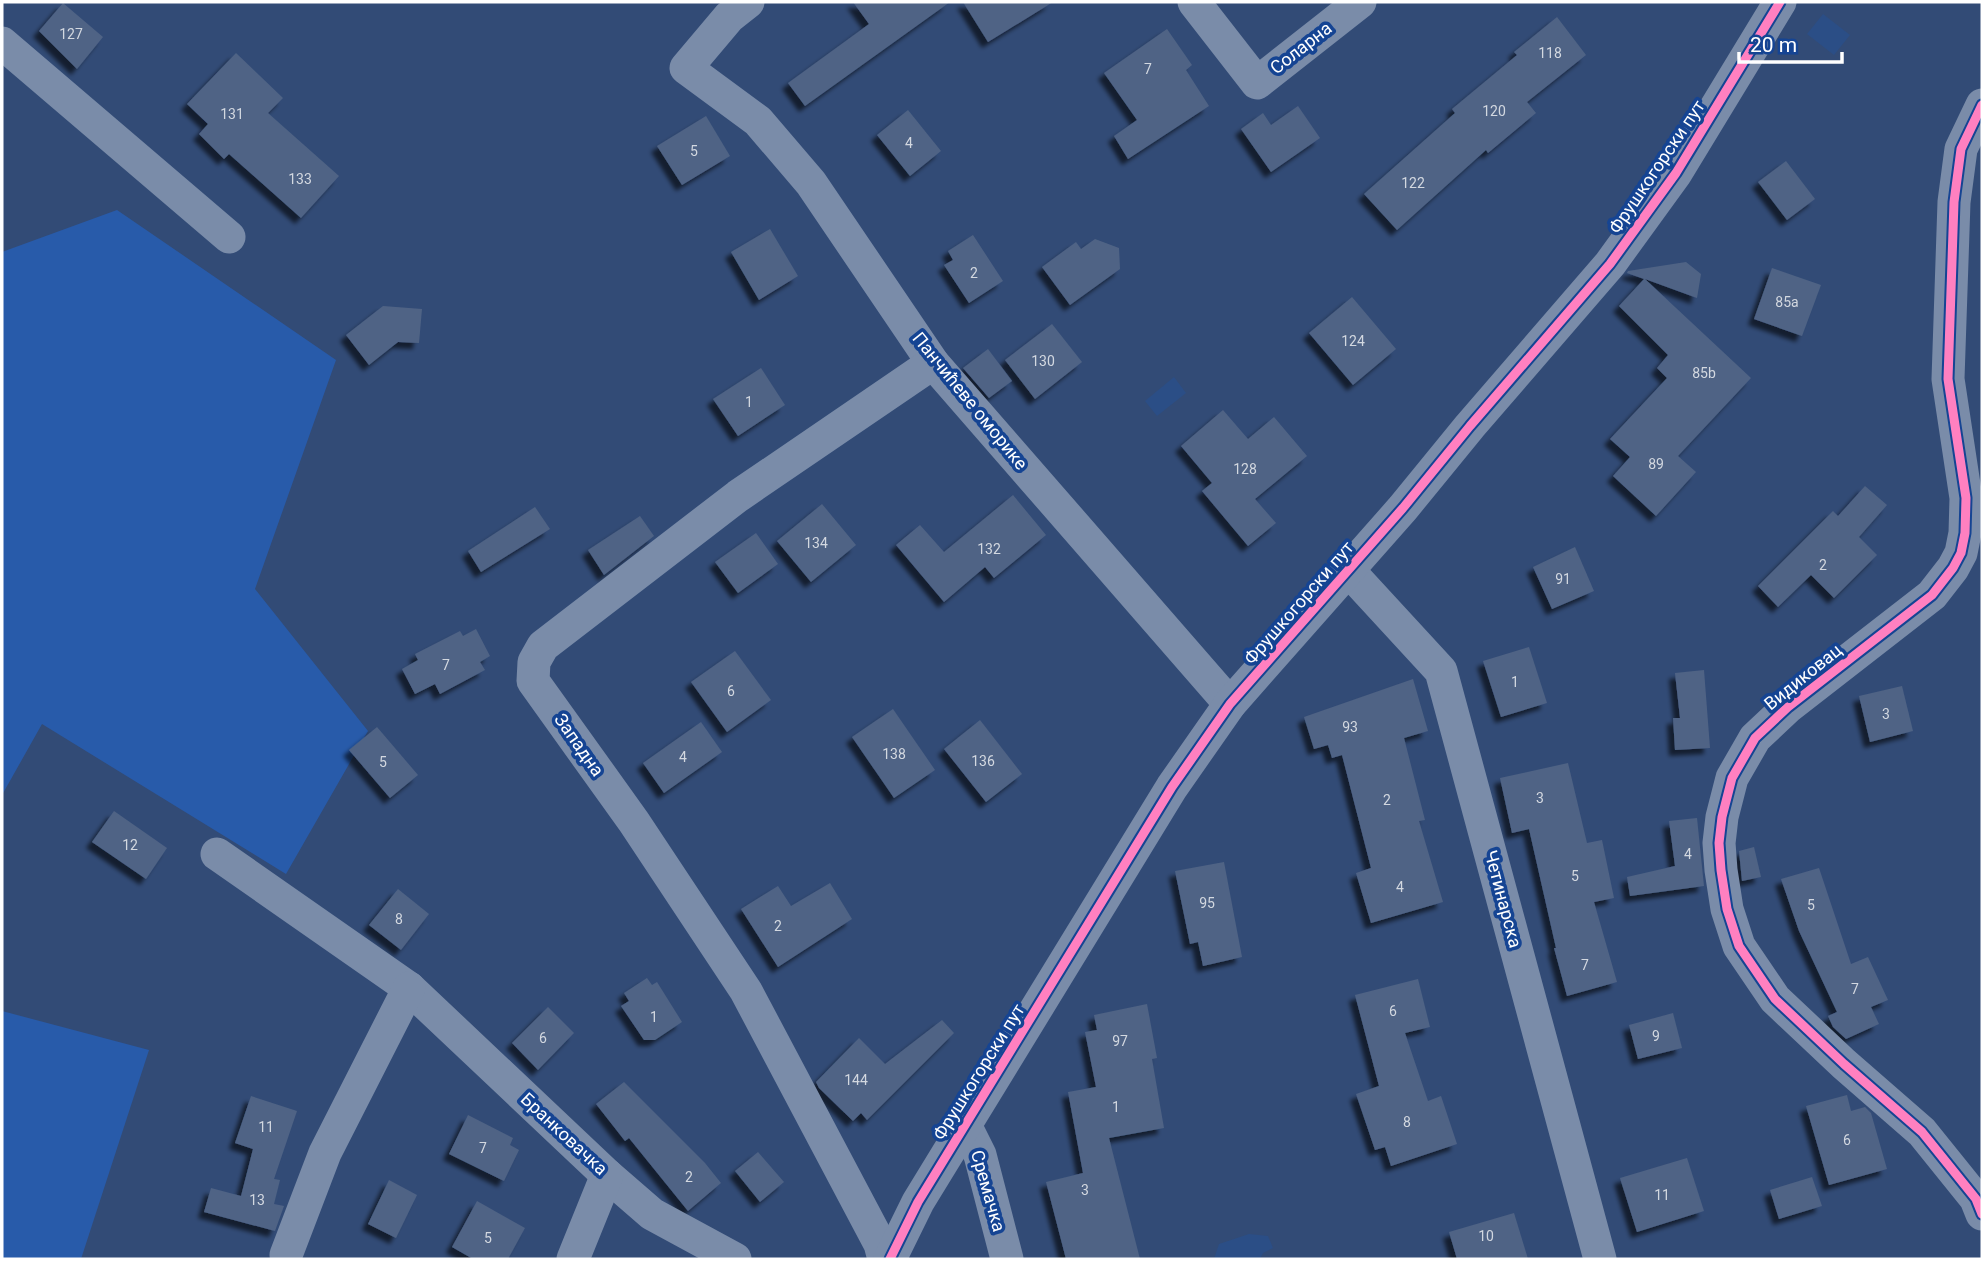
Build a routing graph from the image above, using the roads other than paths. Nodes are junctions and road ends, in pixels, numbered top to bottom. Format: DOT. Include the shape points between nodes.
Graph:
graph roads {
  1 [pos="748,2"];
  2 [pos="1194,2"];
  3 [pos="1360,2"];
  4 [pos="1780,2"];
  5 [pos="2,43"];
  6 [pos="1982,105"];
  7 [pos="229,237"];
  8 [pos="933,363"];
  9 [pos="1348,570"];
  10 [pos="1230,704"];
  11 [pos="217,854"];
  12 [pos="409,988"];
  13 [pos="965,1125"];
  14 [pos="607,1175"];
  15 [pos="1982,1213"];
  16 [pos="286,1255"];
  17 [pos="573,1259"];
  18 [pos="735,1259"];
  19 [pos="884,1259"];
  20 [pos="890,1259"];
  21 [pos="1007,1259"];
  22 [pos="1600,1259"];
  1 -- 8 [label="street, Панчићеве оморике" via="729,17 686,68 758,121 811,183"];
  2 -- 3 [label="street, Соларна" via="1257,83"];
  4 -- 9 [label="street, Фрушкогорски пут" via="1676,173 1609,264"];
  5 -- 7 [label="street"];
  6 -- 15 [label="street, Видиковац" via="1961,149 1954,202 1948,379 1966,498 1961,553 1932,595 1755,738 1732,778 1719,843 1727,909 1739,946 1775,999 1922,1132 1976,1199"];
  8 -- 10 [label="street, Панчићеве оморике"];
  8 -- 19 [label="street, Западна" via="738,496 542,646 534,662 533,681 746,991"];
  9 -- 10 [label="street, Фрушкогорски пут"];
  9 -- 22 [label="street, Четинарска" via="1441,671"];
  10 -- 13 [label="street, Фрушкогорски пут" via="1172,787"];
  11 -- 12 [label="street, Бранковачка"];
  12 -- 14 [label="street, Бранковачка"];
  12 -- 16 [label="street" via="325,1153"];
  13 -- 20 [label="street, Фрушкогорски пут"];
  13 -- 21 [label="street, Сремачка" via="980,1155"];
  14 -- 17 [label="street"];
  14 -- 18 [label="street, Бранковачка" via="652,1214"];
}
